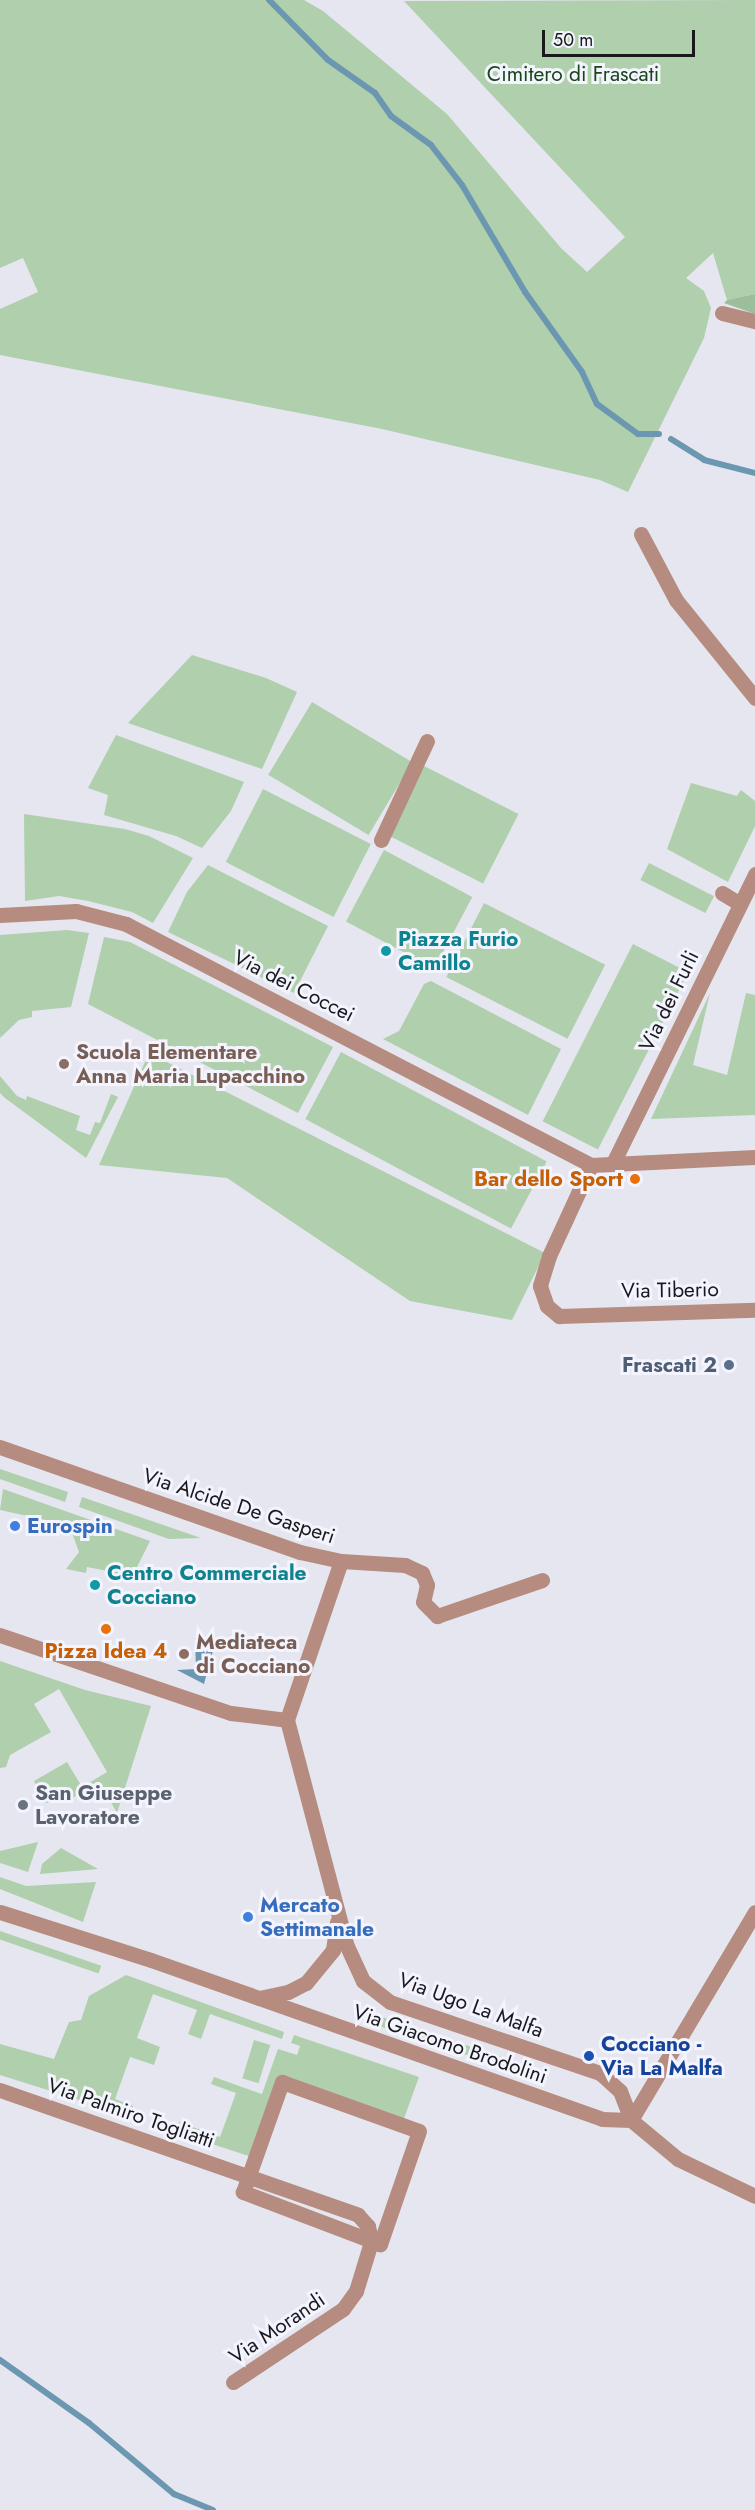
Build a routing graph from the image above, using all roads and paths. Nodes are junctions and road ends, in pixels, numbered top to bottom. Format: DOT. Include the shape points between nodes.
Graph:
graph roads {
  1 [pos="722,313"];
  2 [pos="755,321"];
  3 [pos="641,534"];
  4 [pos="755,698"];
  5 [pos="427,741"];
  6 [pos="381,840"];
  7 [pos="755,874"];
  8 [pos="722,893"];
  9 [pos="740,904"];
  10 [pos="0,915"];
  11 [pos="617,1154"];
  12 [pos="755,1157"];
  13 [pos="591,1165"];
  14 [pos="755,1310"];
  15 [pos="0,1447"];
  16 [pos="340,1561"];
  17 [pos="542,1580"];
  18 [pos="0,1635"];
  19 [pos="287,1720"];
  20 [pos="0,1912"];
  21 [pos="755,1912"];
  22 [pos="338,1913"];
  23 [pos="256,1998"];
  24 [pos="0,2090"];
  25 [pos="632,2120"];
  26 [pos="249,2175"];
  27 [pos="755,2196"];
  28 [pos="371,2242"];
  29 [pos="233,2382"];
  1 -- 2 [label="street"];
  3 -- 4 [label="street" via="676,600"];
  5 -- 6 [label="street"];
  7 -- 9 [label="street, Via dei Furli"];
  8 -- 9 [label="street"];
  9 -- 11 [label="street, Via dei Furli"];
  10 -- 13 [label="street, Via dei Coccei" via="76,911 126,924"];
  11 -- 12 [label="street" via="634,1160"];
  11 -- 13 [label="street"];
  13 -- 14 [label="street, Via Tiberio" via="549,1256 541,1290 547,1306 559,1316"];
  15 -- 16 [label="street, Via Alcide De Gasperi" via="300,1552"];
  16 -- 17 [label="street" via="405,1565 422,1573 427,1585 423,1602 437,1616"];
  16 -- 19 [label="street, Via Alcide De Gasperi"];
  18 -- 19 [label="street" via="231,1713"];
  19 -- 22 [label="street, Via Ugo La Malfa"];
  20 -- 23 [label="street, Via Giacomo Brodolini"];
  21 -- 25 [label="street"];
  22 -- 23 [label="street, Via Giacomo Brodolini" via="333,1950 306,1983 288,1992"];
  22 -- 25 [label="street, Via Ugo La Malfa" via="346,1944 363,1981 390,2002 600,2073 620,2091"];
  23 -- 25 [label="street, Via Giacomo Brodolini" via="602,2120"];
  24 -- 26 [label="street, Via Palmiro Togliatti"];
  25 -- 27 [label="street" via="678,2159"];
  26 -- 28 [label="street" via="243,2192"];
  26 -- 28 [label="street" via="282,2082 419,2131 380,2244"];
  28 -- 29 [label="street, Via Morandi" via="356,2291 343,2309"];
}
